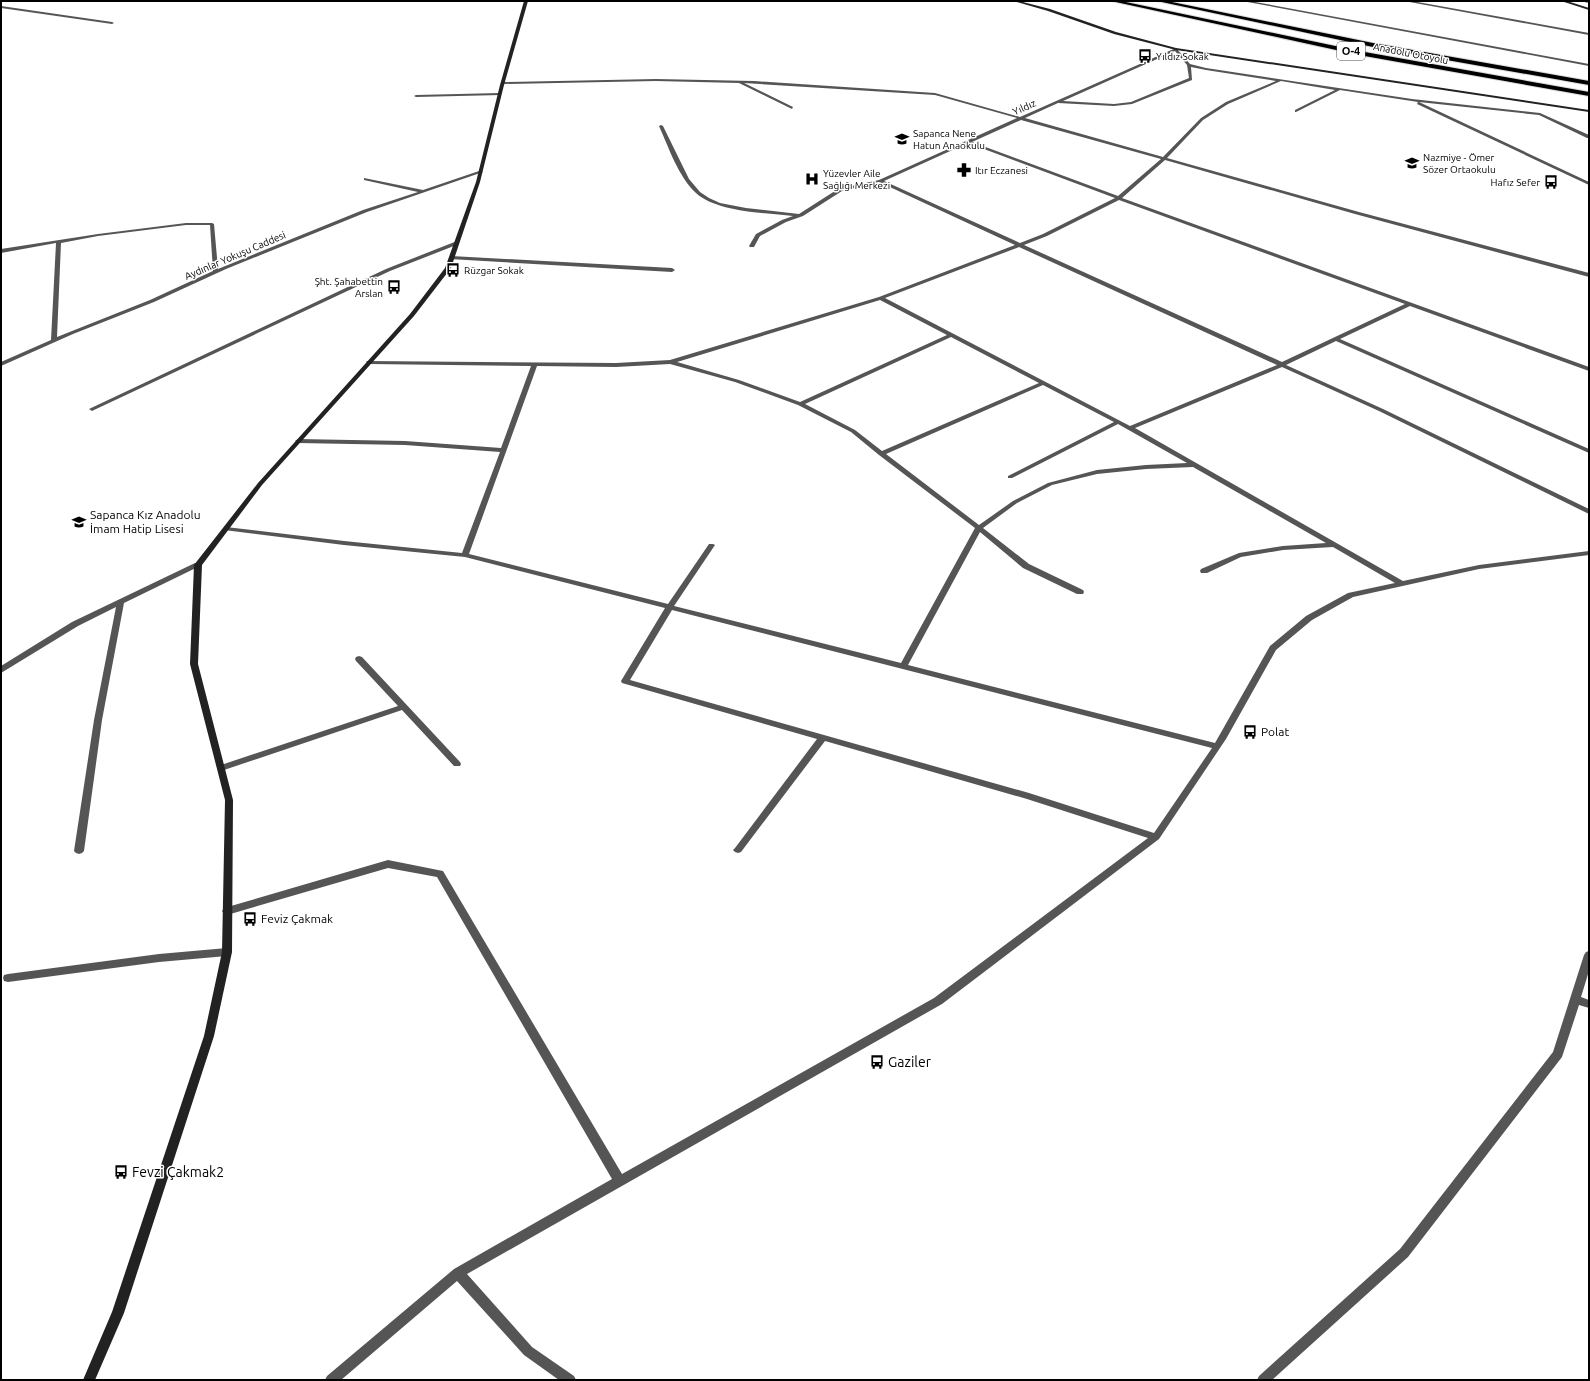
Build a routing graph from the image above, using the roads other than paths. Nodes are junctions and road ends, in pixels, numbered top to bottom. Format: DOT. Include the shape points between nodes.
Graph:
graph roads {
  1 [pos="526,1"];
  2 [pos="1015,1"];
  3 [pos="1114,1"];
  4 [pos="1160,1"];
  5 [pos="1244,1"];
  6 [pos="1406,1"];
  7 [pos="1563,1"];
  8 [pos="1,7"];
  9 [pos="1589,9"];
  10 [pos="112,23"];
  11 [pos="1589,34"];
  12 [pos="1176,49"];
  13 [pos="1189,65"];
  14 [pos="1589,66"];
  15 [pos="738,81"];
  16 [pos="1279,81"];
  17 [pos="503,83"];
  18 [pos="1589,83"];
  19 [pos="1340,88"];
  20 [pos="500,94"];
  21 [pos="1589,94"];
  22 [pos="416,96"];
  23 [pos="1412,100"];
  24 [pos="1057,102"];
  25 [pos="792,108"];
  26 [pos="1296,111"];
  27 [pos="1589,111"];
  28 [pos="1022,118"];
  29 [pos="661,126"];
  30 [pos="1589,137"];
  31 [pos="968,142"];
  32 [pos="1164,159"];
  33 [pos="481,172"];
  34 [pos="366,179"];
  35 [pos="880,181"];
  36 [pos="1589,184"];
  37 [pos="423,191"];
  38 [pos="1119,198"];
  39 [pos="801,216"];
  40 [pos="59,242"];
  41 [pos="457,243"];
  42 [pos="1019,245"];
  43 [pos="752,246"];
  44 [pos="1,251"];
  45 [pos="452,258"];
  46 [pos="672,270"];
  47 [pos="216,271"];
  48 [pos="1589,275"];
  49 [pos="881,298"];
  50 [pos="1410,304"];
  51 [pos="951,334"];
  52 [pos="1335,339"];
  53 [pos="54,341"];
  54 [pos="369,362"];
  55 [pos="670,362"];
  56 [pos="1,364"];
  57 [pos="535,364"];
  58 [pos="1281,365"];
  59 [pos="1589,369"];
  60 [pos="1044,383"];
  61 [pos="800,404"];
  62 [pos="92,409"];
  63 [pos="1118,422"];
  64 [pos="1130,428"];
  65 [pos="298,441"];
  66 [pos="504,450"];
  67 [pos="1589,451"];
  68 [pos="881,454"];
  69 [pos="1195,465"];
  70 [pos="1010,477"];
  71 [pos="1589,512"];
  72 [pos="978,528"];
  73 [pos="226,529"];
  74 [pos="711,545"];
  75 [pos="1335,545"];
  76 [pos="1589,553"];
  77 [pos="465,555"];
  78 [pos="198,565"];
  79 [pos="1204,571"];
  80 [pos="1402,584"];
  81 [pos="1080,592"];
  82 [pos="121,602"];
  83 [pos="670,607"];
  84 [pos="359,659"];
  85 [pos="903,666"];
  86 [pos="1,670"];
  87 [pos="403,707"];
  88 [pos="823,737"];
  89 [pos="1217,746"];
  90 [pos="457,764"];
  91 [pos="221,768"];
  92 [pos="1156,837"];
  93 [pos="738,850"];
  94 [pos="79,851"];
  95 [pos="227,911"];
  96 [pos="227,952"];
  97 [pos="1589,955"];
  98 [pos="8,978"];
  99 [pos="1575,999"];
  100 [pos="1589,1004"];
  101 [pos="620,1182"];
  102 [pos="458,1273"];
  103 [pos="90,1380"];
  104 [pos="331,1380"];
  105 [pos="570,1380"];
  106 [pos="1263,1380"];
  1 -- 17 [label="street"];
  2 -- 12 [label="street" via="1049,10 1115,34"];
  3 -- 21 [label="highway, Anadolu Otoyolu / O-4" via="1359,53"];
  4 -- 18 [label="highway, Anadolu Otoyolu / O-4" via="1373,45"];
  5 -- 14 [label="street"];
  6 -- 11 [label="street"];
  7 -- 9 [label="street"];
  8 -- 10 [label="street"];
  12 -- 13 [label="street"];
  12 -- 24 [label="street, Yıldız"];
  12 -- 27 [label="street"];
  13 -- 16 [label="street"];
  13 -- 24 [label="street" via="1191,79 1132,103 1107,105"];
  15 -- 17 [label="street"];
  15 -- 25 [label="street"];
  15 -- 28 [label="street" via="935,94"];
  16 -- 19 [label="street"];
  16 -- 32 [label="street" via="1227,104 1202,119"];
  17 -- 20 [label="street"];
  19 -- 23 [label="street"];
  19 -- 26 [label="street"];
  20 -- 22 [label="street"];
  20 -- 33 [label="street"];
  23 -- 30 [label="street" via="1540,114"];
  23 -- 36 [label="street"];
  24 -- 28 [label="street, Yıldız"];
  28 -- 31 [label="street, Yıldız"];
  28 -- 32 [label="street"];
  29 -- 39 [label="street" via="685,175 698,193 721,205"];
  31 -- 35 [label="street, Yıldız"];
  31 -- 38 [label="street"];
  32 -- 38 [label="street"];
  32 -- 48 [label="street"];
  33 -- 37 [label="street, Aydınlar Yokuşu Caddesi"];
  33 -- 41 [label="street"];
  34 -- 37 [label="street"];
  35 -- 39 [label="street, Yıldız" via="840,190"];
  35 -- 42 [label="street"];
  37 -- 47 [label="street, Aydınlar Yokuşu Caddesi" via="365,211"];
  38 -- 42 [label="street" via="1045,235"];
  38 -- 50 [label="street"];
  39 -- 43 [label="street, Yıldız" via="758,234"];
  40 -- 44 [label="street"];
  40 -- 47 [label="street" via="186,224 212,224"];
  40 -- 53 [label="street"];
  41 -- 45 [label="street"];
  41 -- 62 [label="street" via="388,270"];
  42 -- 49 [label="street"];
  42 -- 58 [label="street"];
  45 -- 46 [label="street"];
  45 -- 54 [label="street" via="448,268 412,315"];
  47 -- 53 [label="street, Aydınlar Yokuşu Caddesi" via="152,301"];
  49 -- 51 [label="street"];
  49 -- 55 [label="street"];
  50 -- 52 [label="street"];
  50 -- 59 [label="street"];
  51 -- 60 [label="street"];
  51 -- 61 [label="street"];
  52 -- 58 [label="street"];
  52 -- 67 [label="street"];
  53 -- 56 [label="street, Aydınlar Yokuşu Caddesi"];
  54 -- 57 [label="street"];
  54 -- 65 [label="street"];
  55 -- 57 [label="street" via="616,365"];
  55 -- 61 [label="street" via="737,381"];
  57 -- 66 [label="street"];
  58 -- 64 [label="street"];
  58 -- 71 [label="street" via="1381,410"];
  60 -- 63 [label="street"];
  60 -- 68 [label="street"];
  61 -- 68 [label="street" via="853,431"];
  63 -- 64 [label="street"];
  63 -- 70 [label="street"];
  64 -- 69 [label="street"];
  65 -- 66 [label="street" via="405,443"];
  65 -- 73 [label="street" via="260,484"];
  66 -- 77 [label="street"];
  68 -- 72 [label="street"];
  69 -- 72 [label="street" via="1097,472 1050,484 1016,502"];
  69 -- 75 [label="street"];
  72 -- 81 [label="street" via="1026,566"];
  72 -- 85 [label="street"];
  73 -- 77 [label="street"];
  73 -- 78 [label="street"];
  74 -- 83 [label="street"];
  75 -- 79 [label="street" via="1283,548 1240,555"];
  75 -- 80 [label="street"];
  76 -- 80 [label="street" via="1479,567"];
  77 -- 83 [label="street"];
  78 -- 82 [label="street"];
  78 -- 91 [label="street" via="194,664"];
  80 -- 89 [label="street" via="1351,595 1310,618 1273,648"];
  82 -- 86 [label="street" via="75,624"];
  82 -- 94 [label="street" via="98,720"];
  83 -- 85 [label="street"];
  83 -- 88 [label="street" via="625,681"];
  84 -- 87 [label="street"];
  85 -- 89 [label="street"];
  87 -- 90 [label="street"];
  87 -- 91 [label="street"];
  88 -- 92 [label="street" via="1029,796"];
  88 -- 93 [label="street"];
  89 -- 92 [label="street"];
  91 -- 95 [label="street" via="229,800"];
  92 -- 101 [label="street" via="938,1001"];
  95 -- 96 [label="street"];
  95 -- 101 [label="street" via="388,864 440,874"];
  96 -- 98 [label="street" via="159,958"];
  96 -- 103 [label="street" via="209,1036 118,1313"];
  97 -- 99 [label="street"];
  99 -- 100 [label="street"];
  99 -- 106 [label="street" via="1558,1054 1404,1253"];
  101 -- 102 [label="street"];
  102 -- 104 [label="street"];
  102 -- 105 [label="street" via="528,1351"];
}
